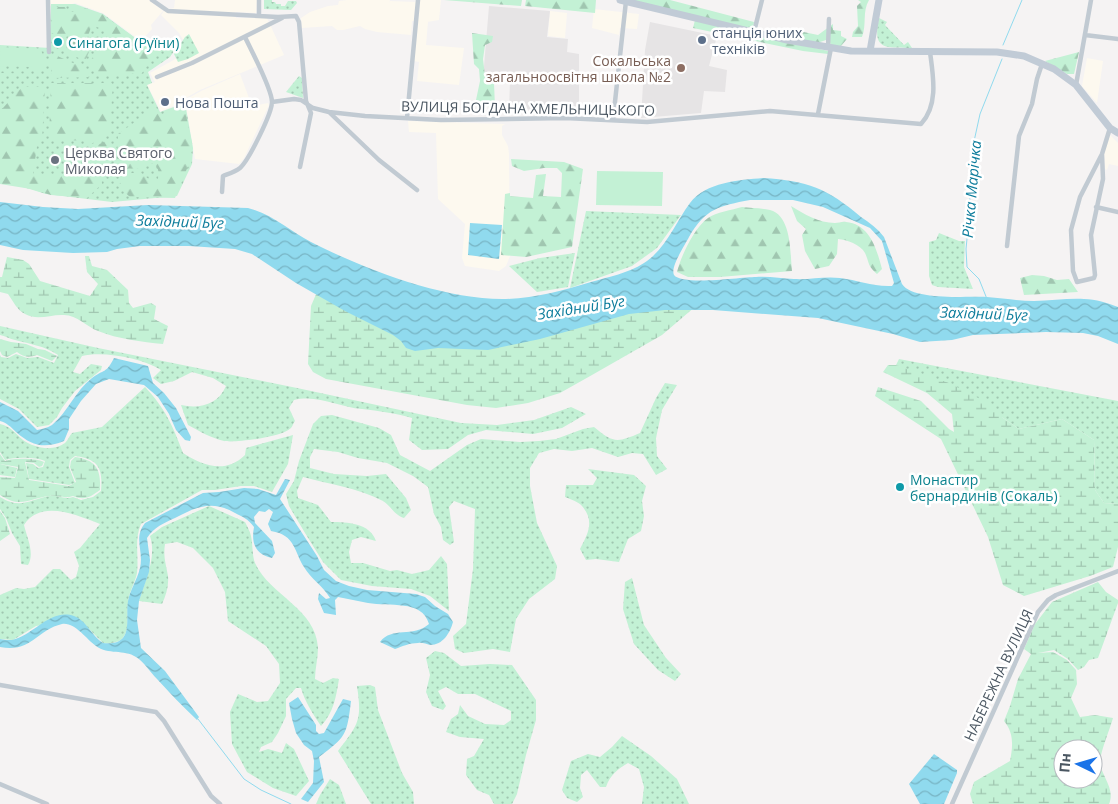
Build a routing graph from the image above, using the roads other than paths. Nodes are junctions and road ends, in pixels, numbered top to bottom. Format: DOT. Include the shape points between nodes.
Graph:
graph roads {
  1 [pos="48,0"];
  2 [pos="152,0"];
  3 [pos="259,0"];
  4 [pos="418,0"];
  5 [pos="623,0"];
  6 [pos="762,0"];
  7 [pos="879,0"];
  8 [pos="1091,0"];
  9 [pos="259,16"];
  10 [pos="283,17"];
  11 [pos="830,19"];
  12 [pos="754,32"];
  13 [pos="1085,36"];
  14 [pos="245,37"];
  15 [pos="1118,40"];
  16 [pos="830,48"];
  17 [pos="49,52"];
  18 [pos="870,52"];
  19 [pos="930,52"];
  20 [pos="1042,64"];
  21 [pos="157,77"];
  22 [pos="1076,85"];
  23 [pos="272,102"];
  24 [pos="307,105"];
  25 [pos="329,112"];
  26 [pos="818,114"];
  27 [pos="407,118"];
  28 [pos="613,120"];
  29 [pos="1110,128"];
  30 [pos="1118,133"];
  31 [pos="1102,154"];
  32 [pos="300,166"];
  33 [pos="417,190"];
  34 [pos="222,192"];
  35 [pos="1096,207"];
  36 [pos="1118,212"];
  37 [pos="1007,246"];
  38 [pos="1118,571"];
  39 [pos="0,685"];
  40 [pos="0,784"];
  41 [pos="47,804"];
  42 [pos="220,804"];
  43 [pos="952,804"];
  1 -- 17 [label="street"];
  2 -- 9 [label="street" via="168,11"];
  3 -- 9 [label="street"];
  4 -- 27 [label="street"];
  5 -- 12 [label="street"];
  5 -- 28 [label="street"];
  6 -- 12 [label="street"];
  7 -- 18 [label="street"];
  8 -- 13 [label="street"];
  9 -- 10 [label="street"];
  10 -- 14 [label="street"];
  10 -- 24 [label="street" via="296,16 299,22"];
  11 -- 16 [label="street"];
  12 -- 16 [label="street"];
  13 -- 15 [label="street"];
  13 -- 22 [label="street"];
  14 -- 21 [label="street"];
  14 -- 23 [label="street"];
  16 -- 18 [label="street"];
  16 -- 26 [label="street"];
  18 -- 19 [label="street"];
  19 -- 20 [label="street" via="997,52 1024,56"];
  19 -- 26 [label="street, ВУЛИЦЯ БОГДАНА ХМЕЛЬНИЦЬКОГО" via="934,86 926,118 920,124"];
  20 -- 22 [label="street"];
  20 -- 37 [label="street" via="1032,104 1019,136"];
  22 -- 29 [label="street"];
  23 -- 24 [label="street, ВУЛИЦЯ БОГДАНА ХМЕЛЬНИЦЬКОГО" via="294,99"];
  23 -- 34 [label="street" via="248,158 240,168 222,176"];
  24 -- 25 [label="street, ВУЛИЦЯ БОГДАНА ХМЕЛЬНИЦЬКОГО"];
  24 -- 32 [label="street" via="310,113"];
  25 -- 27 [label="street, ВУЛИЦЯ БОГДАНА ХМЕЛЬНИЦЬКОГО"];
  25 -- 33 [label="street" via="379,160"];
  26 -- 28 [label="street, ВУЛИЦЯ БОГДАНА ХМЕЛЬНИЦЬКОГО" via="770,111 647,122"];
  27 -- 28 [label="street, ВУЛИЦЯ БОГДАНА ХМЕЛЬНИЦЬКОГО"];
  29 -- 30 [label="street"];
  29 -- 31 [label="street"];
  31 -- 35 [label="street" via="1104,178"];
  31 -- 35 [label="street" via="1080,197 1070,230 1073,272 1077,282 1095,275 1091,235"];
  35 -- 36 [label="street"];
  38 -- 43 [label="street, НАБЕРЕЖНА ВУЛИЦЯ" via="1056,595 1038,612"];
  39 -- 42 [label="street" via="156,712 211,796"];
  40 -- 41 [label="street"];
}
